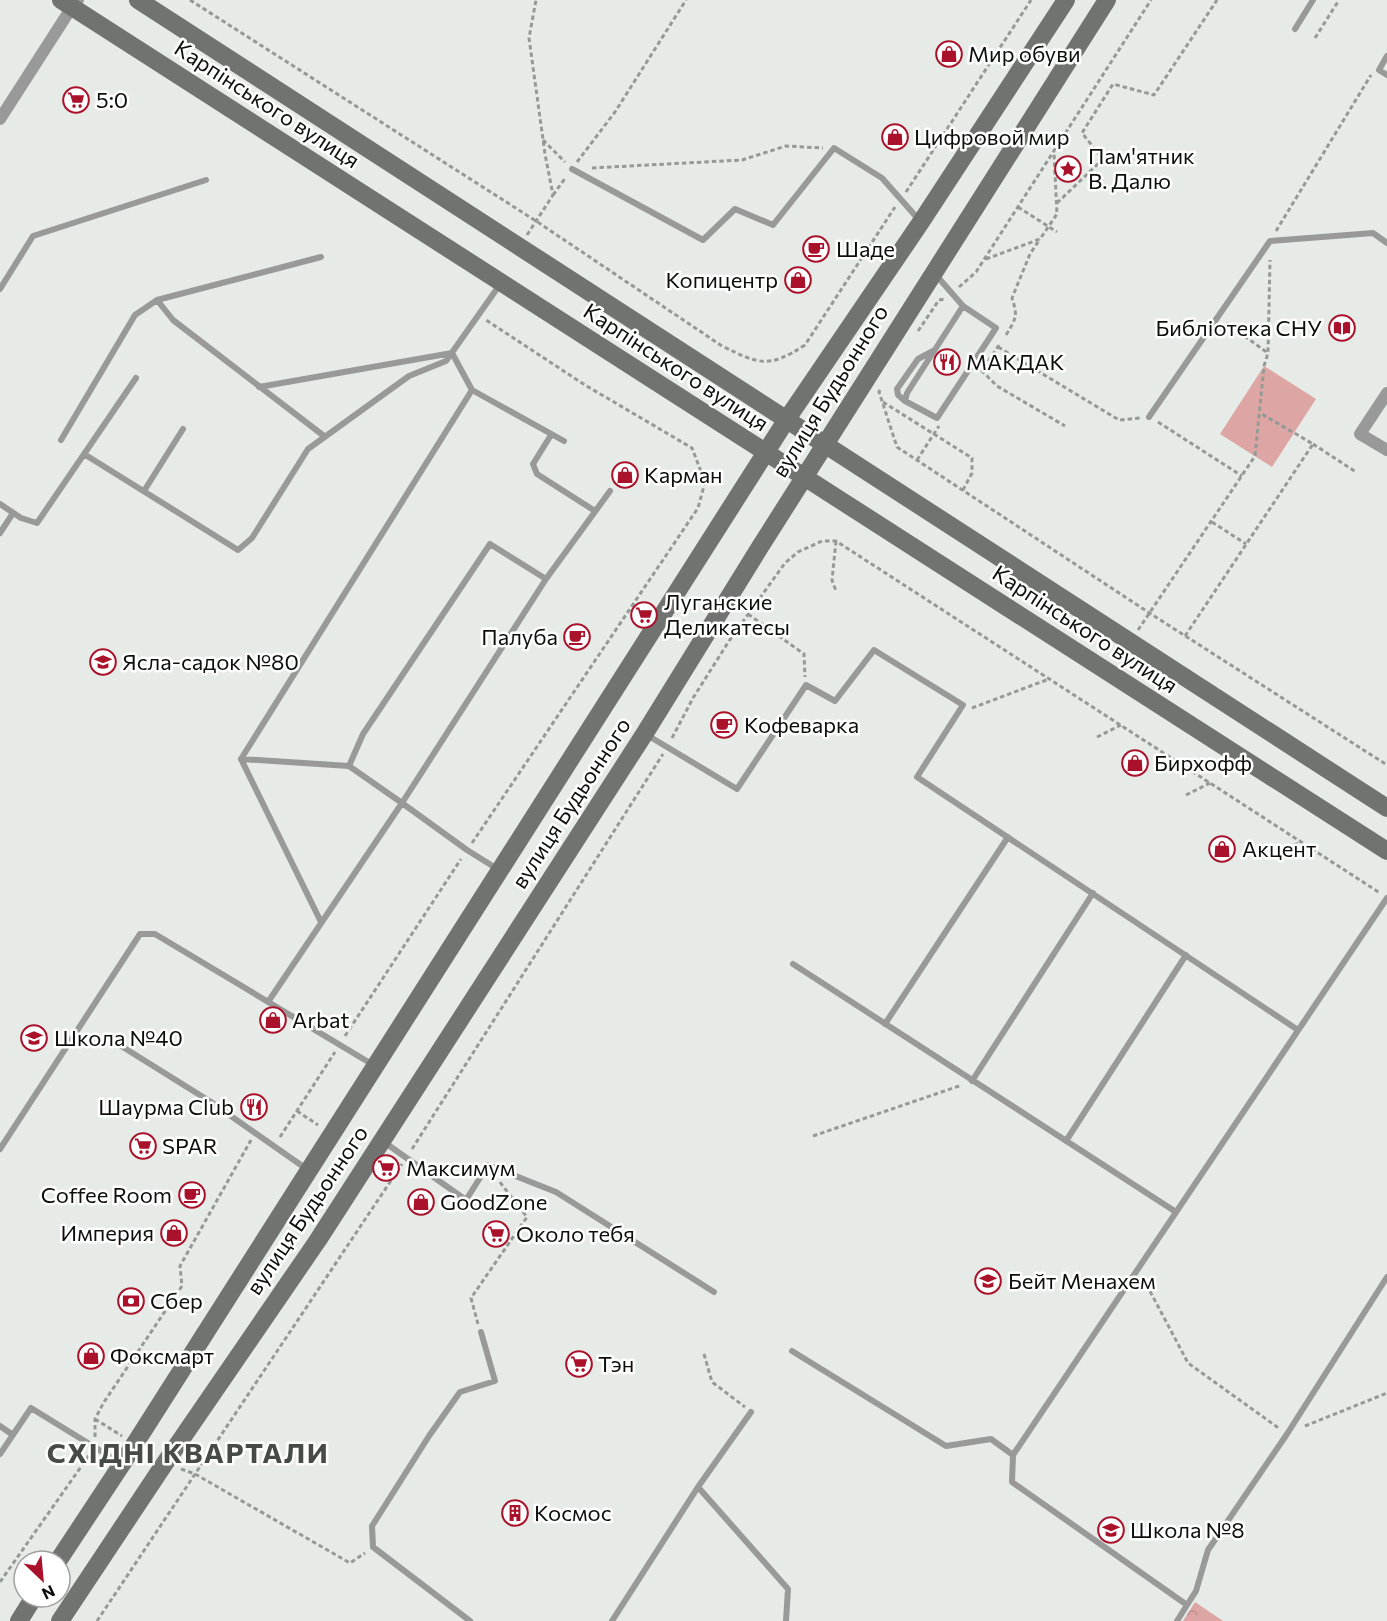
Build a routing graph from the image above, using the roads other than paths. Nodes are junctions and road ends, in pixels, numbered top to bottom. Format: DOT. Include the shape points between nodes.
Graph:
graph roads {
  1 [pos="138,0"];
  2 [pos="1066,0"];
  3 [pos="1107,0"];
  4 [pos="1313,0"];
  5 [pos="70,2"];
  6 [pos="1295,29"];
  7 [pos="1387,56"];
  8 [pos="1387,75"];
  9 [pos="0,119"];
  10 [pos="572,169"];
  11 [pos="206,180"];
  12 [pos="921,222"];
  13 [pos="1387,243"];
  14 [pos="321,257"];
  15 [pos="933,273"];
  16 [pos="501,283"];
  17 [pos="0,289"];
  18 [pos="157,300"];
  19 [pos="963,306"];
  20 [pos="934,351"];
  21 [pos="452,353"];
  22 [pos="136,378"];
  23 [pos="259,387"];
  24 [pos="472,390"];
  25 [pos="1387,393"];
  26 [pos="905,401"];
  27 [pos="1149,417"];
  28 [pos="786,419"];
  29 [pos="183,429"];
  30 [pos="551,435"];
  31 [pos="324,436"];
  32 [pos="61,440"];
  33 [pos="564,441"];
  34 [pos="825,444"];
  35 [pos="1387,450"];
  36 [pos="766,452"];
  37 [pos="84,454"];
  38 [pos="804,477"];
  39 [pos="144,491"];
  40 [pos="610,491"];
  41 [pos="0,504"];
  42 [pos="595,511"];
  43 [pos="13,513"];
  44 [pos="0,532"];
  45 [pos="546,579"];
  46 [pos="645,733"];
  47 [pos="241,759"];
  48 [pos="349,766"];
  49 [pos="402,803"];
  50 [pos="1387,808"];
  51 [pos="1008,837"];
  52 [pos="1387,851"];
  53 [pos="500,870"];
  54 [pos="1093,893"];
  55 [pos="1387,897"];
  56 [pos="321,922"];
  57 [pos="1186,955"];
  58 [pos="793,964"];
  59 [pos="268,1002"];
  60 [pos="885,1024"];
  61 [pos="1298,1030"];
  62 [pos="118,1044"];
  63 [pos="352,1052"];
  64 [pos="347,1060"];
  65 [pos="375,1066"];
  66 [pos="972,1081"];
  67 [pos="382,1141"];
  68 [pos="1066,1141"];
  69 [pos="0,1149"];
  70 [pos="309,1170"];
  71 [pos="1176,1212"];
  72 [pos="1387,1277"];
  73 [pos="714,1292"];
  74 [pos="481,1332"];
  75 [pos="792,1351"];
  76 [pos="751,1412"];
  77 [pos="0,1426"];
  78 [pos="13,1435"];
  79 [pos="0,1454"];
  80 [pos="1013,1455"];
  81 [pos="122,1464"];
  82 [pos="698,1488"];
  83 [pos="66,1549"];
  84 [pos="1187,1605"];
  85 [pos="60,1621"];
  86 [pos="470,1621"];
  87 [pos="612,1621"];
  88 [pos="786,1621"];
  89 [pos="1177,1621"];
  1 -- 28 [label="main road, Карпінського вулиця"];
  2 -- 12 [label="main road, вулиця Будьонного"];
  3 -- 15 [label="main road, вулиця Будьонного"];
  4 -- 6 [label="lane"];
  5 -- 9 [label="street"];
  5 -- 16 [label="main road, Карпінського вулиця"];
  7 -- 8 [label="lane" via="1379,70"];
  10 -- 12 [label="lane" via="703,240 735,209 773,225 834,148 882,178"];
  11 -- 17 [label="lane" via="33,236"];
  12 -- 28 [label="main road, вулиця Будьонного"];
  13 -- 27 [label="lane" via="1373,233 1270,241"];
  14 -- 18 [label="lane"];
  15 -- 19 [label="lane"];
  15 -- 34 [label="main road, вулиця Будьонного"];
  16 -- 21 [label="lane"];
  16 -- 36 [label="main road, Карпінського вулиця"];
  18 -- 23 [label="lane" via="172,320"];
  18 -- 32 [label="lane" via="135,315"];
  19 -- 20 [label="lane"];
  19 -- 26 [label="lane" via="996,327 937,418"];
  20 -- 26 [label="lane"];
  20 -- 26 [label="lane" via="918,358 897,389"];
  21 -- 23 [label="lane"];
  21 -- 24 [label="lane"];
  21 -- 31 [label="lane" via="446,361 409,376"];
  22 -- 37 [label="lane"];
  23 -- 31 [label="lane"];
  24 -- 30 [label="lane"];
  24 -- 47 [label="lane"];
  25 -- 35 [label="street" via="1360,434"];
  28 -- 34 [label="main road, Карпінського вулиця"];
  28 -- 36 [label="main road, вулиця Будьонного"];
  29 -- 39 [label="lane"];
  30 -- 33 [label="lane"];
  30 -- 42 [label="lane" via="533,464 537,474"];
  31 -- 39 [label="lane" via="308,449 252,538 238,550"];
  34 -- 38 [label="main road, вулиця Будьонного"];
  34 -- 50 [label="main road, Карпінського вулиця"];
  36 -- 38 [label="main road, Карпінського вулиця"];
  36 -- 53 [label="main road, вулиця Будьонного"];
  37 -- 39 [label="lane"];
  37 -- 43 [label="lane" via="37,523"];
  38 -- 46 [label="main road, вулиця Будьонного"];
  38 -- 52 [label="main road, Карпінського вулиця"];
  40 -- 42 [label="lane"];
  41 -- 43 [label="lane"];
  42 -- 45 [label="lane"];
  43 -- 44 [label="lane"];
  45 -- 48 [label="lane" via="490,543 363,734"];
  45 -- 49 [label="lane"];
  46 -- 51 [label="lane" via="737,789 806,685 835,701 874,650 963,705 917,777"];
  46 -- 67 [label="main road, вулиця Будьонного"];
  47 -- 48 [label="lane"];
  47 -- 56 [label="lane"];
  48 -- 49 [label="lane"];
  49 -- 53 [label="lane"];
  49 -- 56 [label="lane"];
  51 -- 54 [label="lane"];
  51 -- 60 [label="lane"];
  53 -- 65 [label="main road, вулиця Будьонного"];
  54 -- 57 [label="lane"];
  54 -- 66 [label="lane"];
  55 -- 61 [label="lane"];
  56 -- 59 [label="lane"];
  57 -- 61 [label="lane"];
  57 -- 68 [label="lane"];
  58 -- 60 [label="lane"];
  59 -- 63 [label="lane"];
  59 -- 69 [label="lane" via="155,934 140,934"];
  60 -- 66 [label="lane"];
  61 -- 71 [label="lane"];
  62 -- 70 [label="lane"];
  63 -- 64 [label="lane"];
  63 -- 65 [label="lane"];
  65 -- 70 [label="main road, вулиця Будьонного"];
  66 -- 68 [label="lane"];
  67 -- 73 [label="lane" via="466,1200 488,1165 556,1192"];
  67 -- 85 [label="main road, вулиця Будьонного"];
  68 -- 71 [label="lane"];
  70 -- 81 [label="main road, вулиця Будьонного"];
  71 -- 80 [label="lane"];
  72 -- 84 [label="lane" via="1208,1550 1196,1591"];
  74 -- 86 [label="lane" via="495,1381 460,1392 372,1526 373,1547"];
  75 -- 80 [label="lane" via="946,1446 991,1439"];
  76 -- 82 [label="lane"];
  77 -- 78 [label="lane"];
  78 -- 79 [label="lane"];
  78 -- 81 [label="lane" via="32,1408"];
  80 -- 84 [label="lane" via="1011,1482"];
  81 -- 83 [label="main road, вулиця Будьонного"];
  82 -- 87 [label="lane"];
  82 -- 88 [label="lane" via="788,1589"];
  84 -- 89 [label="lane"];
}
